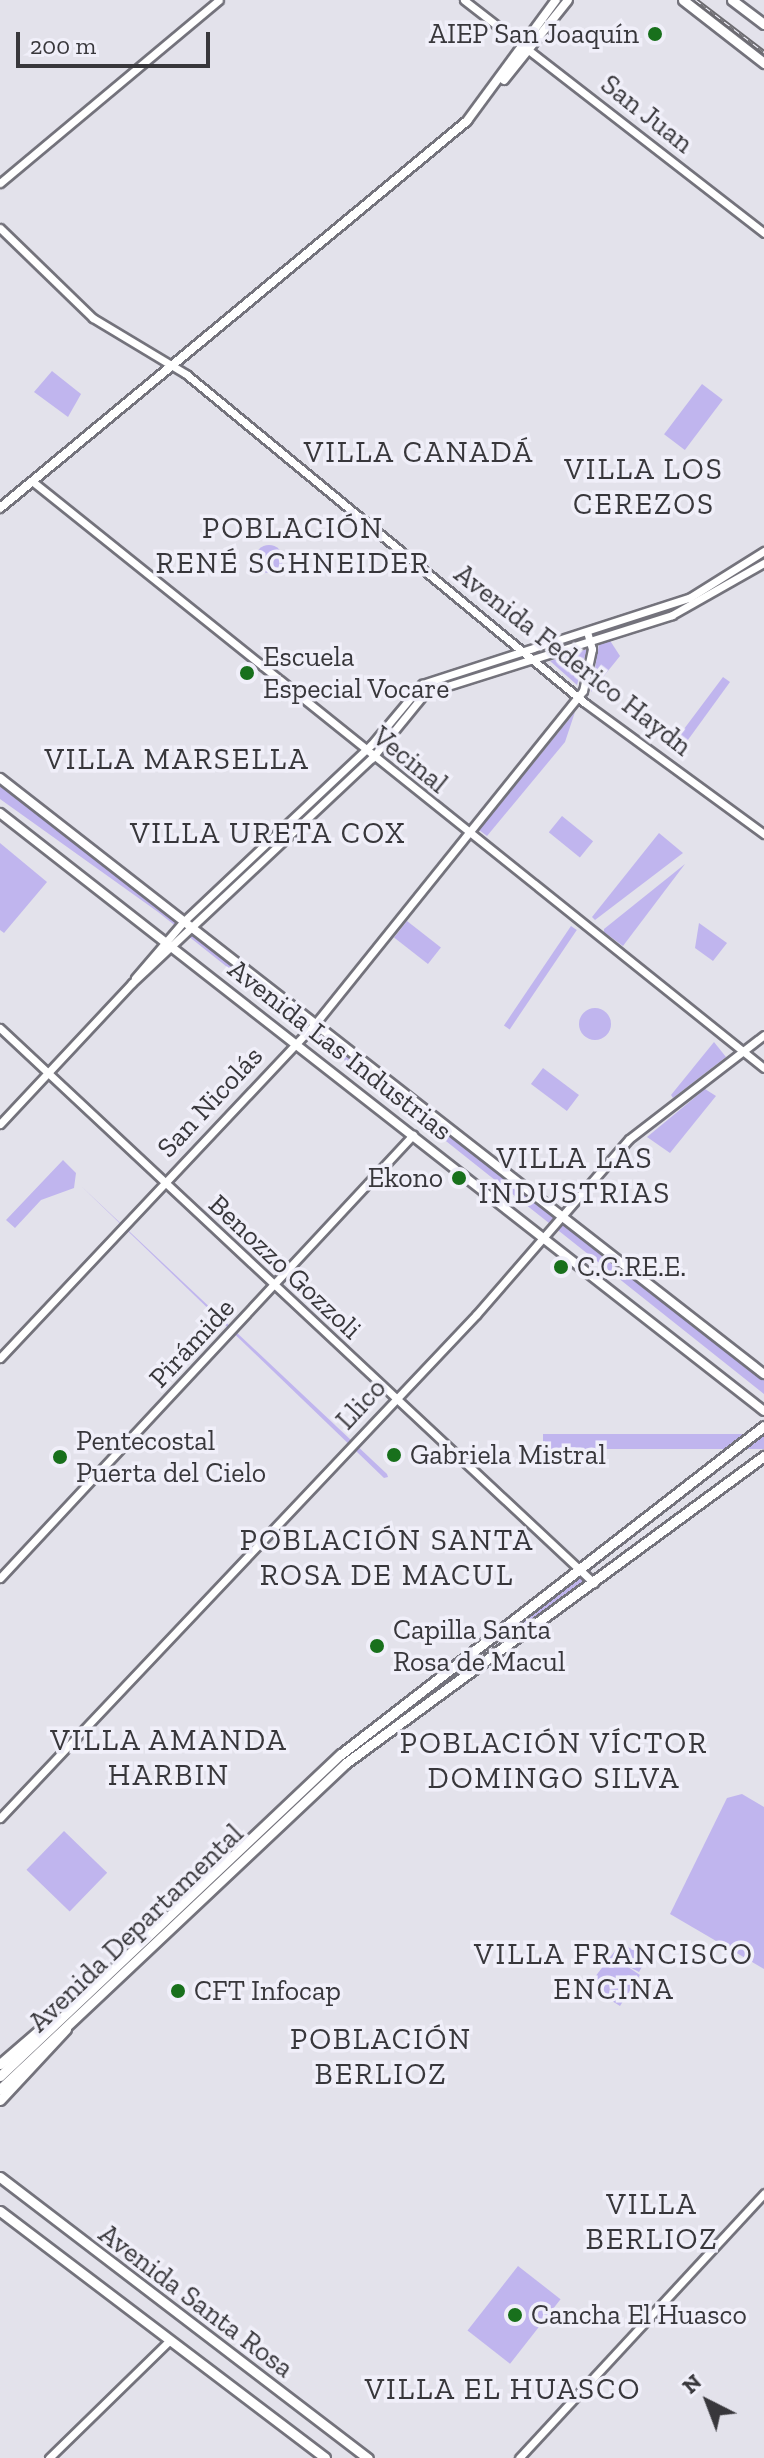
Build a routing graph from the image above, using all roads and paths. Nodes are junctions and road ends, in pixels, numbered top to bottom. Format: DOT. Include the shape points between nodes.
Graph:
graph roads {
  1 [pos="219,0"];
  2 [pos="464,0"];
  3 [pos="556,0"];
  4 [pos="568,0"];
  5 [pos="683,0"];
  6 [pos="732,0"];
  7 [pos="764,24"];
  8 [pos="526,48"];
  9 [pos="764,63"];
  10 [pos="0,183"];
  11 [pos="0,228"];
  12 [pos="764,233"];
  13 [pos="172,366"];
  14 [pos="32,481"];
  15 [pos="0,508"];
  16 [pos="764,551"];
  17 [pos="764,563"];
  18 [pos="589,636"];
  19 [pos="523,652"];
  20 [pos="532,659"];
  21 [pos="578,697"];
  22 [pos="365,752"];
  23 [pos="372,758"];
  24 [pos="0,778"];
  25 [pos="0,813"];
  26 [pos="466,833"];
  27 [pos="764,834"];
  28 [pos="188,924"];
  29 [pos="169,942"];
  30 [pos="315,1024"];
  31 [pos="0,1028"];
  32 [pos="764,1035"];
  33 [pos="295,1043"];
  34 [pos="743,1052"];
  35 [pos="764,1068"];
  36 [pos="48,1073"];
  37 [pos="0,1124"];
  38 [pos="413,1135"];
  39 [pos="164,1183"];
  40 [pos="566,1218"];
  41 [pos="543,1237"];
  42 [pos="274,1288"];
  43 [pos="0,1358"];
  44 [pos="764,1374"];
  45 [pos="395,1401"];
  46 [pos="764,1411"];
  47 [pos="764,1426"];
  48 [pos="764,1456"];
  49 [pos="575,1570"];
  50 [pos="0,1578"];
  51 [pos="598,1583"];
  52 [pos="0,1818"];
  53 [pos="78,2009"];
  54 [pos="65,2012"];
  55 [pos="0,2064"];
  56 [pos="0,2076"];
  57 [pos="0,2089"];
  58 [pos="0,2100"];
  59 [pos="0,2177"];
  60 [pos="764,2193"];
  61 [pos="0,2211"];
  62 [pos="170,2340"];
  63 [pos="49,2458"];
  64 [pos="325,2458"];
  65 [pos="368,2458"];
  66 [pos="519,2458"];
  1 -- 10 [label="street"];
  2 -- 8 [label="street, San Juan"];
  3 -- 8 [label="main road"];
  4 -- 8 [label="main road"];
  5 -- 9 [label="main road"];
  6 -- 7 [label="main road"];
  8 -- 12 [label="street, San Juan"];
  8 -- 13 [label="main road" via="467,121"];
  11 -- 13 [label="street, Avenida Federico Haydn" via="93,318"];
  13 -- 14 [label="main road"];
  13 -- 19 [label="street, Avenida Federico Haydn"];
  14 -- 15 [label="main road"];
  14 -- 22 [label="street, Vecinal"];
  16 -- 18 [label="street" via="699,594"];
  17 -- 18 [label="street" via="708,600"];
  18 -- 19 [label="street"];
  18 -- 20 [label="street"];
  18 -- 21 [label="street, San Nicolás" via="589,677"];
  19 -- 20 [label="street, Avenida Federico Haydn"];
  19 -- 22 [label="street" via="422,684"];
  20 -- 21 [label="street, Avenida Federico Haydn"];
  20 -- 23 [label="street" via="429,691"];
  21 -- 26 [label="street, San Nicolás"];
  21 -- 27 [label="street, Avenida Federico Haydn"];
  22 -- 23 [label="street, Vecinal"];
  22 -- 28 [label="street"];
  23 -- 26 [label="street, Vecinal"];
  23 -- 28 [label="street"];
  24 -- 28 [label="main road, Avenida Las Industrias"];
  25 -- 29 [label="main road, Avenida Las Industrias"];
  26 -- 30 [label="street, San Nicolás"];
  26 -- 34 [label="street, Vecinal"];
  28 -- 29 [label="street"];
  28 -- 30 [label="main road, Avenida Las Industrias"];
  29 -- 33 [label="main road, Avenida Las Industrias"];
  29 -- 36 [label="street"];
  30 -- 33 [label="street, San Nicolás"];
  30 -- 40 [label="main road, Avenida Las Industrias"];
  31 -- 36 [label="street, Benozzo Gozzoli"];
  32 -- 34 [label="street, Llico"];
  33 -- 38 [label="main road, Avenida Las Industrias"];
  33 -- 39 [label="street, San Nicolás"];
  34 -- 35 [label="street, Vecinal"];
  34 -- 40 [label="street, Llico" via="629,1139"];
  36 -- 37 [label="street"];
  36 -- 39 [label="street, Benozzo Gozzoli"];
  38 -- 41 [label="main road, Avenida Las Industrias"];
  38 -- 42 [label="street, Pirámide"];
  39 -- 42 [label="street, Benozzo Gozzoli"];
  39 -- 43 [label="street, San Nicolás"];
  40 -- 41 [label="street, Llico"];
  40 -- 44 [label="main road, Avenida Las Industrias"];
  41 -- 45 [label="street, Llico"];
  41 -- 46 [label="main road, Avenida Las Industrias"];
  42 -- 45 [label="street, Benozzo Gozzoli"];
  42 -- 50 [label="street, Pirámide"];
  45 -- 49 [label="street, Benozzo Gozzoli"];
  45 -- 52 [label="street, Llico"];
  47 -- 49 [label="main road, Avenida Departamental"];
  48 -- 51 [label="main road, Avenida Departamental"];
  49 -- 51 [label="street, Benozzo Gozzoli"];
  49 -- 54 [label="main road, Avenida Departamental" via="341,1754"];
  51 -- 53 [label="main road, Avenida Departamental" via="493,1650 346,1763"];
  53 -- 57 [label="main road, Avenida Departamental"];
  53 -- 58 [label="main road"];
  54 -- 55 [label="main road"];
  54 -- 56 [label="main road, Avenida Departamental"];
  59 -- 65 [label="main road, Avenida Santa Rosa"];
  60 -- 66 [label="street"];
  61 -- 62 [label="main road, Avenida Santa Rosa"];
  62 -- 63 [label="street"];
  62 -- 64 [label="main road, Avenida Santa Rosa"];
}
